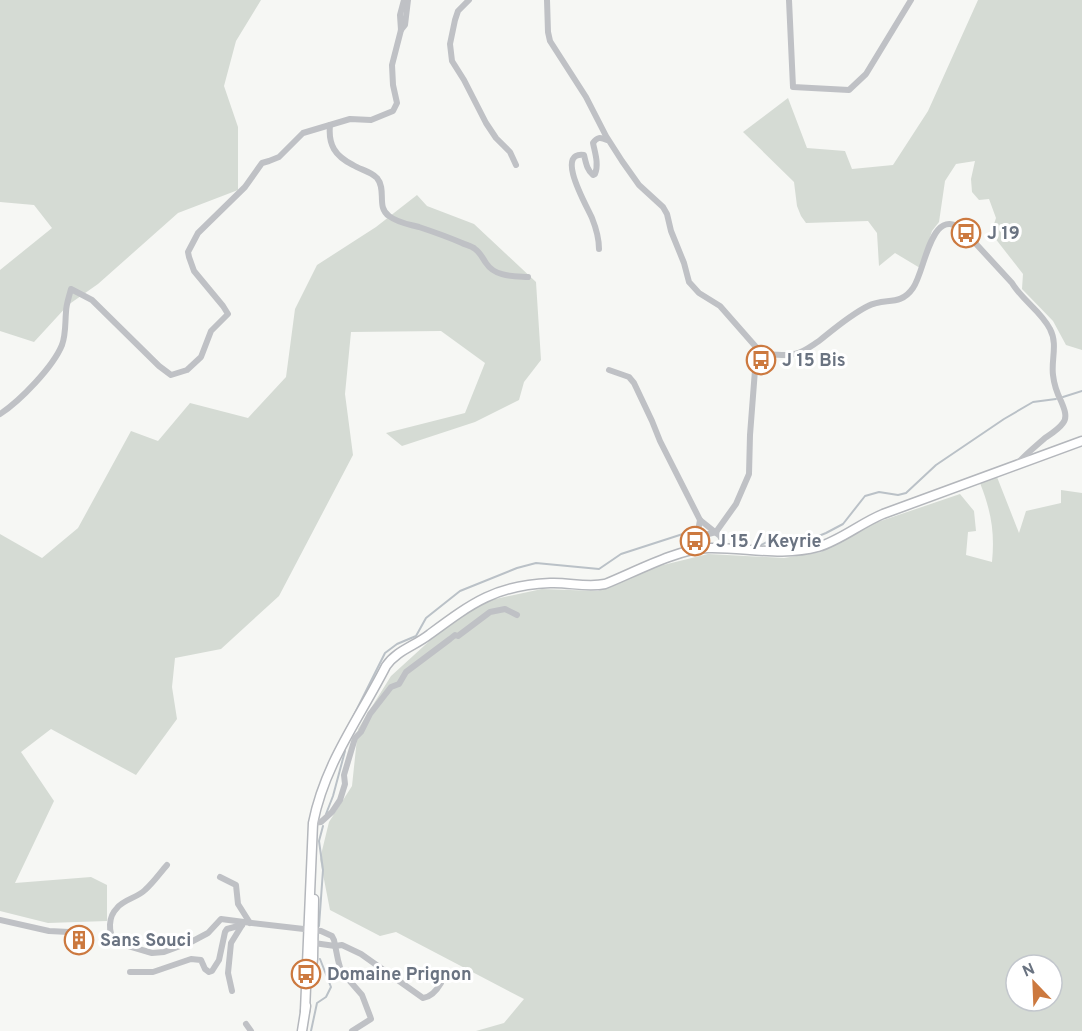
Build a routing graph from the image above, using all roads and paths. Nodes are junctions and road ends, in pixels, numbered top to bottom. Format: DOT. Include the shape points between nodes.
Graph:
graph roads {
  1 [pos="406,0"];
  2 [pos="469,0"];
  3 [pos="547,0"];
  4 [pos="789,0"];
  5 [pos="911,0"];
  6 [pos="330,125"];
  7 [pos="608,140"];
  8 [pos="516,165"];
  9 [pos="599,249"];
  10 [pos="528,277"];
  11 [pos="763,355"];
  12 [pos="609,370"];
  13 [pos="0,414"];
  14 [pos="1043,440"];
  15 [pos="1082,441"];
  16 [pos="1032,449"];
  17 [pos="1038,456"];
  18 [pos="1016,466"];
  19 [pos="700,520"];
  20 [pos="716,532"];
  21 [pos="697,537"];
  22 [pos="727,549"];
  23 [pos="691,550"];
  24 [pos="517,615"];
  25 [pos="351,736"];
  26 [pos="313,823"];
  27 [pos="167,865"];
  28 [pos="220,877"];
  29 [pos="0,920"];
  30 [pos="245,923"];
  31 [pos="314,930"];
  32 [pos="89,933"];
  33 [pos="317,943"];
  34 [pos="335,946"];
  35 [pos="130,972"];
  36 [pos="441,983"];
  37 [pos="232,991"];
  38 [pos="305,1011"];
  39 [pos="246,1024"];
  40 [pos="251,1031"];
  41 [pos="302,1031"];
  42 [pos="352,1031"];
  1 -- 6 [label="street" via="392,64 397,103 393,111 371,120 350,119"];
  2 -- 8 [label="street" via="455,20 450,44 452,61 486,123"];
  3 -- 7 [label="street" via="550,41"];
  4 -- 5 [label="street" via="793,87 849,90 866,74"];
  6 -- 10 [label="street" via="334,151 380,183 386,214 475,249 496,273"];
  6 -- 13 [label="street" via="303,133 279,157 262,162 245,188 198,233 189,252 194,271 228,314 211,331 201,357 187,370 171,375 92,300 71,289 62,344 53,361"];
  7 -- 9 [label="street" via="599,137 593,143 595,174 586,166 584,155 576,156 571,167 592,218"];
  7 -- 11 [label="street" via="639,185 667,214 689,282 720,306"];
  11 -- 14 [label="street" via="804,351 870,305 903,298 922,270 936,230 955,225 1050,329 1054,341 1052,374 1065,418"];
  11 -- 20 [label="street" via="755,370 749,474 736,504"];
  12 -- 19 [label="street" via="629,377 634,383"];
  14 -- 16 [label="street"];
  14 -- 17 [label="street"];
  15 -- 17 [label="main road"];
  16 -- 17 [label="street" via="1030,455"];
  16 -- 18 [label="street"];
  17 -- 18 [label="main road"];
  18 -- 22 [label="main road" via="883,514 818,547 771,552"];
  19 -- 20 [label="street"];
  19 -- 21 [label="street"];
  20 -- 21 [label="street"];
  20 -- 22 [label="street"];
  21 -- 23 [label="street"];
  22 -- 23 [label="main road"];
  23 -- 25 [label="main road" via="605,584 550,583 487,596 392,659"];
  24 -- 25 [label="street" via="505,609 489,612 455,635 406,672 370,714 361,732"];
  25 -- 26 [label="main road" via="334,760"];
  25 -- 26 [label="street" via="340,800 321,822"];
  26 -- 31 [label="main road"];
  27 -- 30 [label="street" via="145,890 116,908 109,929 115,942 164,952 208,933 221,919"];
  28 -- 30 [label="street" via="236,885"];
  29 -- 32 [label="street" via="49,931"];
  30 -- 31 [label="street"];
  30 -- 35 [label="street" via="227,929 212,971 205,969 201,960 191,959 153,972"];
  30 -- 37 [label="street" via="231,943 228,973"];
  31 -- 33 [label="main road"];
  31 -- 34 [label="street" via="332,936"];
  31 -- 38 [label="main road"];
  33 -- 34 [label="street"];
  33 -- 38 [label="main road"];
  34 -- 36 [label="street" via="342,945 361,954 423,998"];
  34 -- 42 [label="street" via="341,971 362,995 371,1019"];
  38 -- 41 [label="main road"];
  39 -- 40 [label="street"];
}
